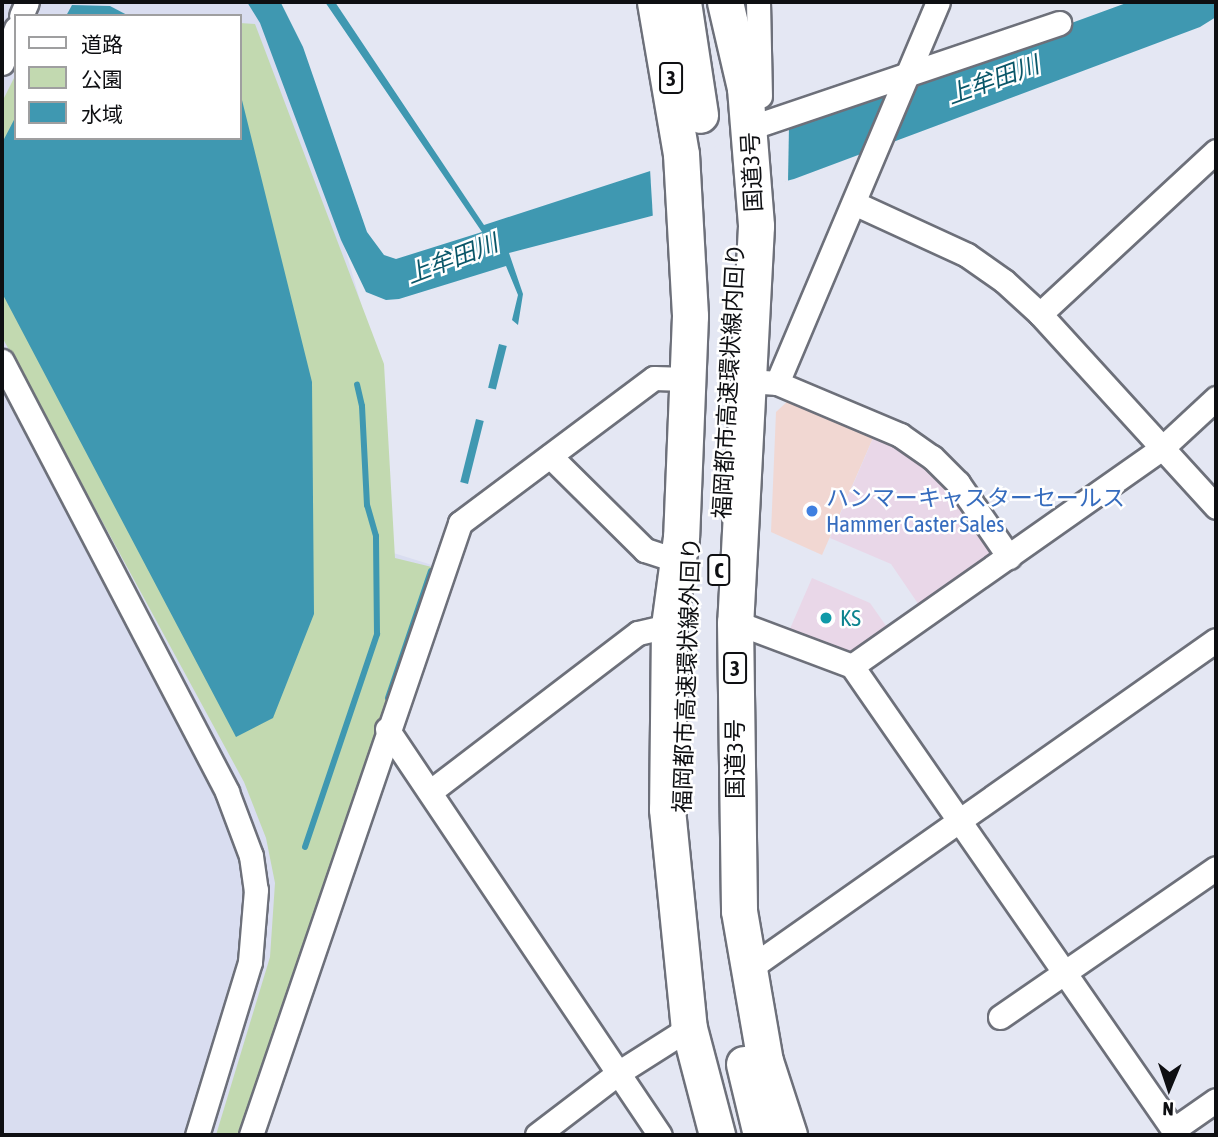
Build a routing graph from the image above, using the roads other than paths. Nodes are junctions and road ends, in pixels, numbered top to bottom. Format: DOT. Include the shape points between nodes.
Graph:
graph roads {
  1 [pos="655,2"];
  2 [pos="683,2"];
  3 [pos="714,2"];
  4 [pos="725,2"];
  5 [pos="758,2"];
  6 [pos="938,2"];
  7 [pos="1059,23"];
  8 [pos="14,34"];
  9 [pos="2,63"];
  10 [pos="908,75"];
  11 [pos="758,130"];
  12 [pos="1216,151"];
  13 [pos="854,203"];
  14 [pos="1040,314"];
  15 [pos="2,361"];
  16 [pos="686,379"];
  17 [pos="763,382"];
  18 [pos="1216,398"];
  19 [pos="1161,449"];
  20 [pos="550,456"];
  21 [pos="1216,507"];
  22 [pos="1009,557"];
  23 [pos="676,561"];
  24 [pos="735,622"];
  25 [pos="670,626"];
  26 [pos="1216,640"];
  27 [pos="852,666"];
  28 [pos="387,729"];
  29 [pos="431,791"];
  30 [pos="958,819"];
  31 [pos="1216,868"];
  32 [pos="747,970"];
  33 [pos="1064,972"];
  34 [pos="1000,1017"];
  35 [pos="689,1028"];
  36 [pos="618,1073"];
  37 [pos="1216,1100"];
  38 [pos="1175,1133"];
  39 [pos="197,1135"];
  40 [pos="251,1135"];
  41 [pos="537,1135"];
  42 [pos="660,1135"];
  43 [pos="718,1135"];
  44 [pos="729,1135"];
  45 [pos="761,1135"];
  46 [pos="789,1135"];
  1 -- 16 [label="highway, 3" via="687,214 690,316"];
  2 -- 44 [label="highway, 福岡都市高速環状線外回り / C" via="703,138 707,230 704,379 681,742 682,813 699,999"];
  3 -- 45 [label="highway, 福岡都市高速環状線内回り / C" via="737,194 733,381 718,580 711,811 729,993"];
  4 -- 11 [label="highway, 国道3号 / 3"];
  5 -- 11 [label="street"];
  6 -- 10 [label="street"];
  7 -- 10 [label="street"];
  8 -- 9 [label="street"];
  10 -- 11 [label="street"];
  10 -- 13 [label="street"];
  11 -- 17 [label="highway, 国道3号 / 3"];
  12 -- 14 [label="street"];
  13 -- 14 [label="street" via="967,256"];
  13 -- 17 [label="street"];
  14 -- 19 [label="street"];
  15 -- 39 [label="street" via="227,792 251,856 256,890 250,962"];
  16 -- 20 [label="street" via="654,377"];
  16 -- 23 [label="highway, 3" via="681,537"];
  17 -- 22 [label="street" via="900,435 932,457 958,483"];
  17 -- 24 [label="highway, 国道3号 / 3"];
  18 -- 19 [label="street"];
  19 -- 21 [label="street"];
  19 -- 22 [label="street"];
  20 -- 23 [label="street" via="645,550"];
  20 -- 28 [label="street" via="460,523"];
  22 -- 27 [label="street"];
  23 -- 25 [label="highway, 3"];
  24 -- 27 [label="street"];
  24 -- 32 [label="highway, 国道3号 / 3" via="735,811"];
  25 -- 29 [label="street" via="638,633"];
  25 -- 35 [label="highway, 3" via="667,809"];
  26 -- 30 [label="street"];
  27 -- 30 [label="street"];
  28 -- 29 [label="street"];
  28 -- 40 [label="street"];
  29 -- 36 [label="street"];
  30 -- 32 [label="street"];
  30 -- 33 [label="street"];
  31 -- 33 [label="street"];
  32 -- 46 [label="highway, 国道3号 / 3" via="765,1061"];
  33 -- 34 [label="street"];
  33 -- 38 [label="street"];
  35 -- 36 [label="street"];
  35 -- 43 [label="highway, 3"];
  36 -- 41 [label="street"];
  36 -- 42 [label="street"];
  37 -- 38 [label="street"];
}
